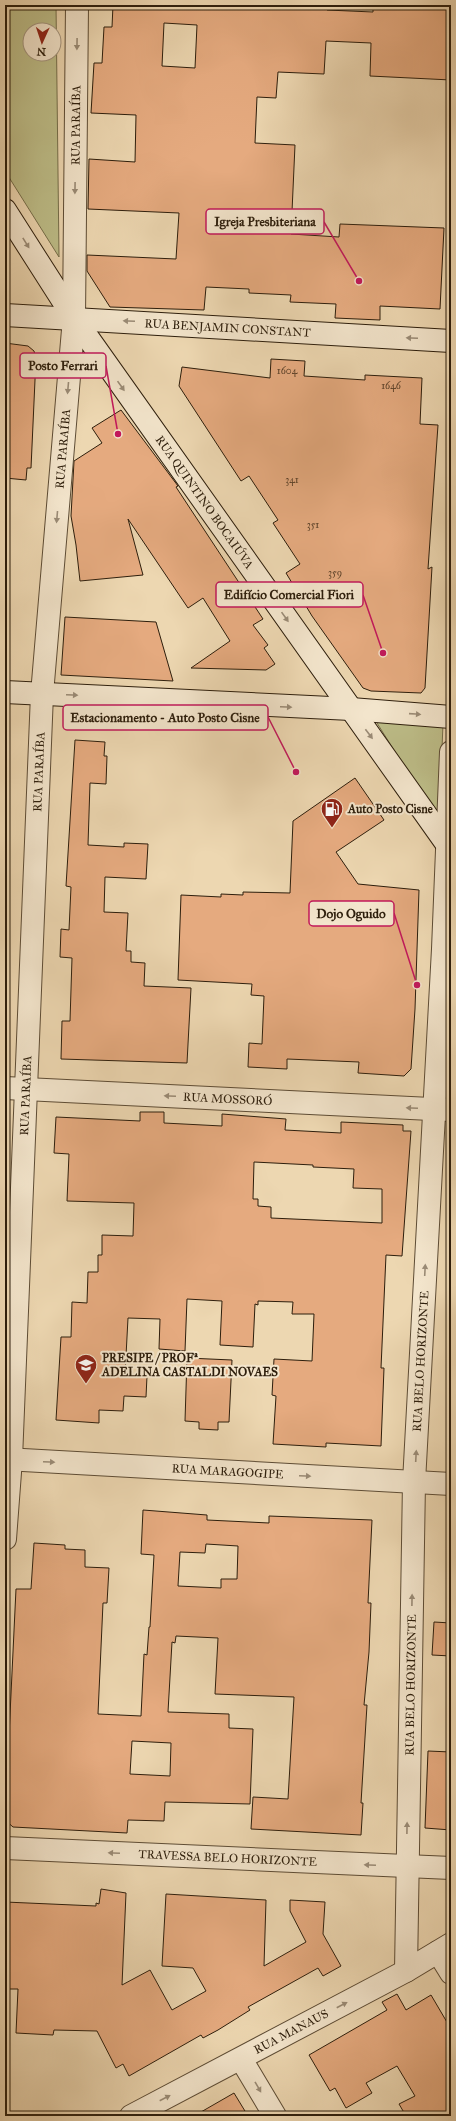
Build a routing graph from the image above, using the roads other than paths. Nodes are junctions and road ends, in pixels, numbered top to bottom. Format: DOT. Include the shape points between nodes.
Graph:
graph roads {
  1 [pos="77,5"];
  2 [pos="5,210"];
  3 [pos="5,316"];
  4 [pos="74,318"];
  5 [pos="451,341"];
  6 [pos="5,692"];
  7 [pos="42,694"];
  8 [pos="351,709"];
  9 [pos="451,717"];
  10 [pos="451,752"];
  11 [pos="449,846"];
  12 [pos="447,943"];
  13 [pos="5,1088"];
  14 [pos="26,1089"];
  15 [pos="442,1109"];
  16 [pos="8,1459"];
  17 [pos="414,1482"];
  18 [pos="451,1484"];
  19 [pos="5,1540"];
  20 [pos="5,1848"];
  21 [pos="407,1867"];
  22 [pos="448,1870"];
  23 [pos="445,1948"];
  24 [pos="406,1971"];
  25 [pos="451,1973"];
  26 [pos="241,2059"];
  27 [pos="131,2116"];
  28 [pos="274,2116"];
  1 -- 4 [label="street, RUA PARAÍBA, one-way"];
  2 -- 4 [label="street, RUA QUINTINO BOCAIÚVA, one-way"];
  3 -- 4 [label="street, RUA BENJAMIN CONSTANT"];
  5 -- 4 [label="street, RUA BENJAMIN CONSTANT, one-way"];
  4 -- 7 [label="street, RUA PARAÍBA, one-way"];
  4 -- 8 [label="street, RUA QUINTINO BOCAIÚVA, one-way"];
  6 -- 7 [label="street"];
  7 -- 8 [label="street, one-way"];
  7 -- 14 [label="street, RUA PARAÍBA"];
  8 -- 9 [label="street, one-way"];
  8 -- 11 [label="street, RUA QUINTINO BOCAIÚVA, one-way"];
  10 -- 11 [label="street, RUA BELO HORIZONTE"];
  11 -- 12 [label="street, RUA BELO HORIZONTE"];
  12 -- 15 [label="street, RUA BELO HORIZONTE"];
  13 -- 14 [label="street, RUA MOSSORÓ"];
  15 -- 14 [label="street, RUA MOSSORÓ, one-way"];
  14 -- 16 [label="street, RUA PARAÍBA"];
  17 -- 15 [label="street, RUA BELO HORIZONTE, one-way"];
  16 -- 17 [label="street, RUA MARAGOGIPE, one-way"];
  16 -- 19 [label="street, RUA PARAÍBA"];
  17 -- 18 [label="street, RUA MARAGOGIPE"];
  21 -- 17 [label="street, RUA BELO HORIZONTE, one-way"];
  21 -- 20 [label="street, TRAVESSA BELO HORIZONTE, one-way"];
  21 -- 22 [label="street, TRAVESSA BELO HORIZONTE"];
  21 -- 24 [label="street, RUA BELO HORIZONTE"];
  23 -- 24 [label="street, RUA MANAUS"];
  23 -- 25 [label="street"];
  26 -- 24 [label="street, RUA MANAUS, one-way"];
  27 -- 26 [label="street, RUA MANAUS, one-way"];
  26 -- 28 [label="street, one-way"];
}
